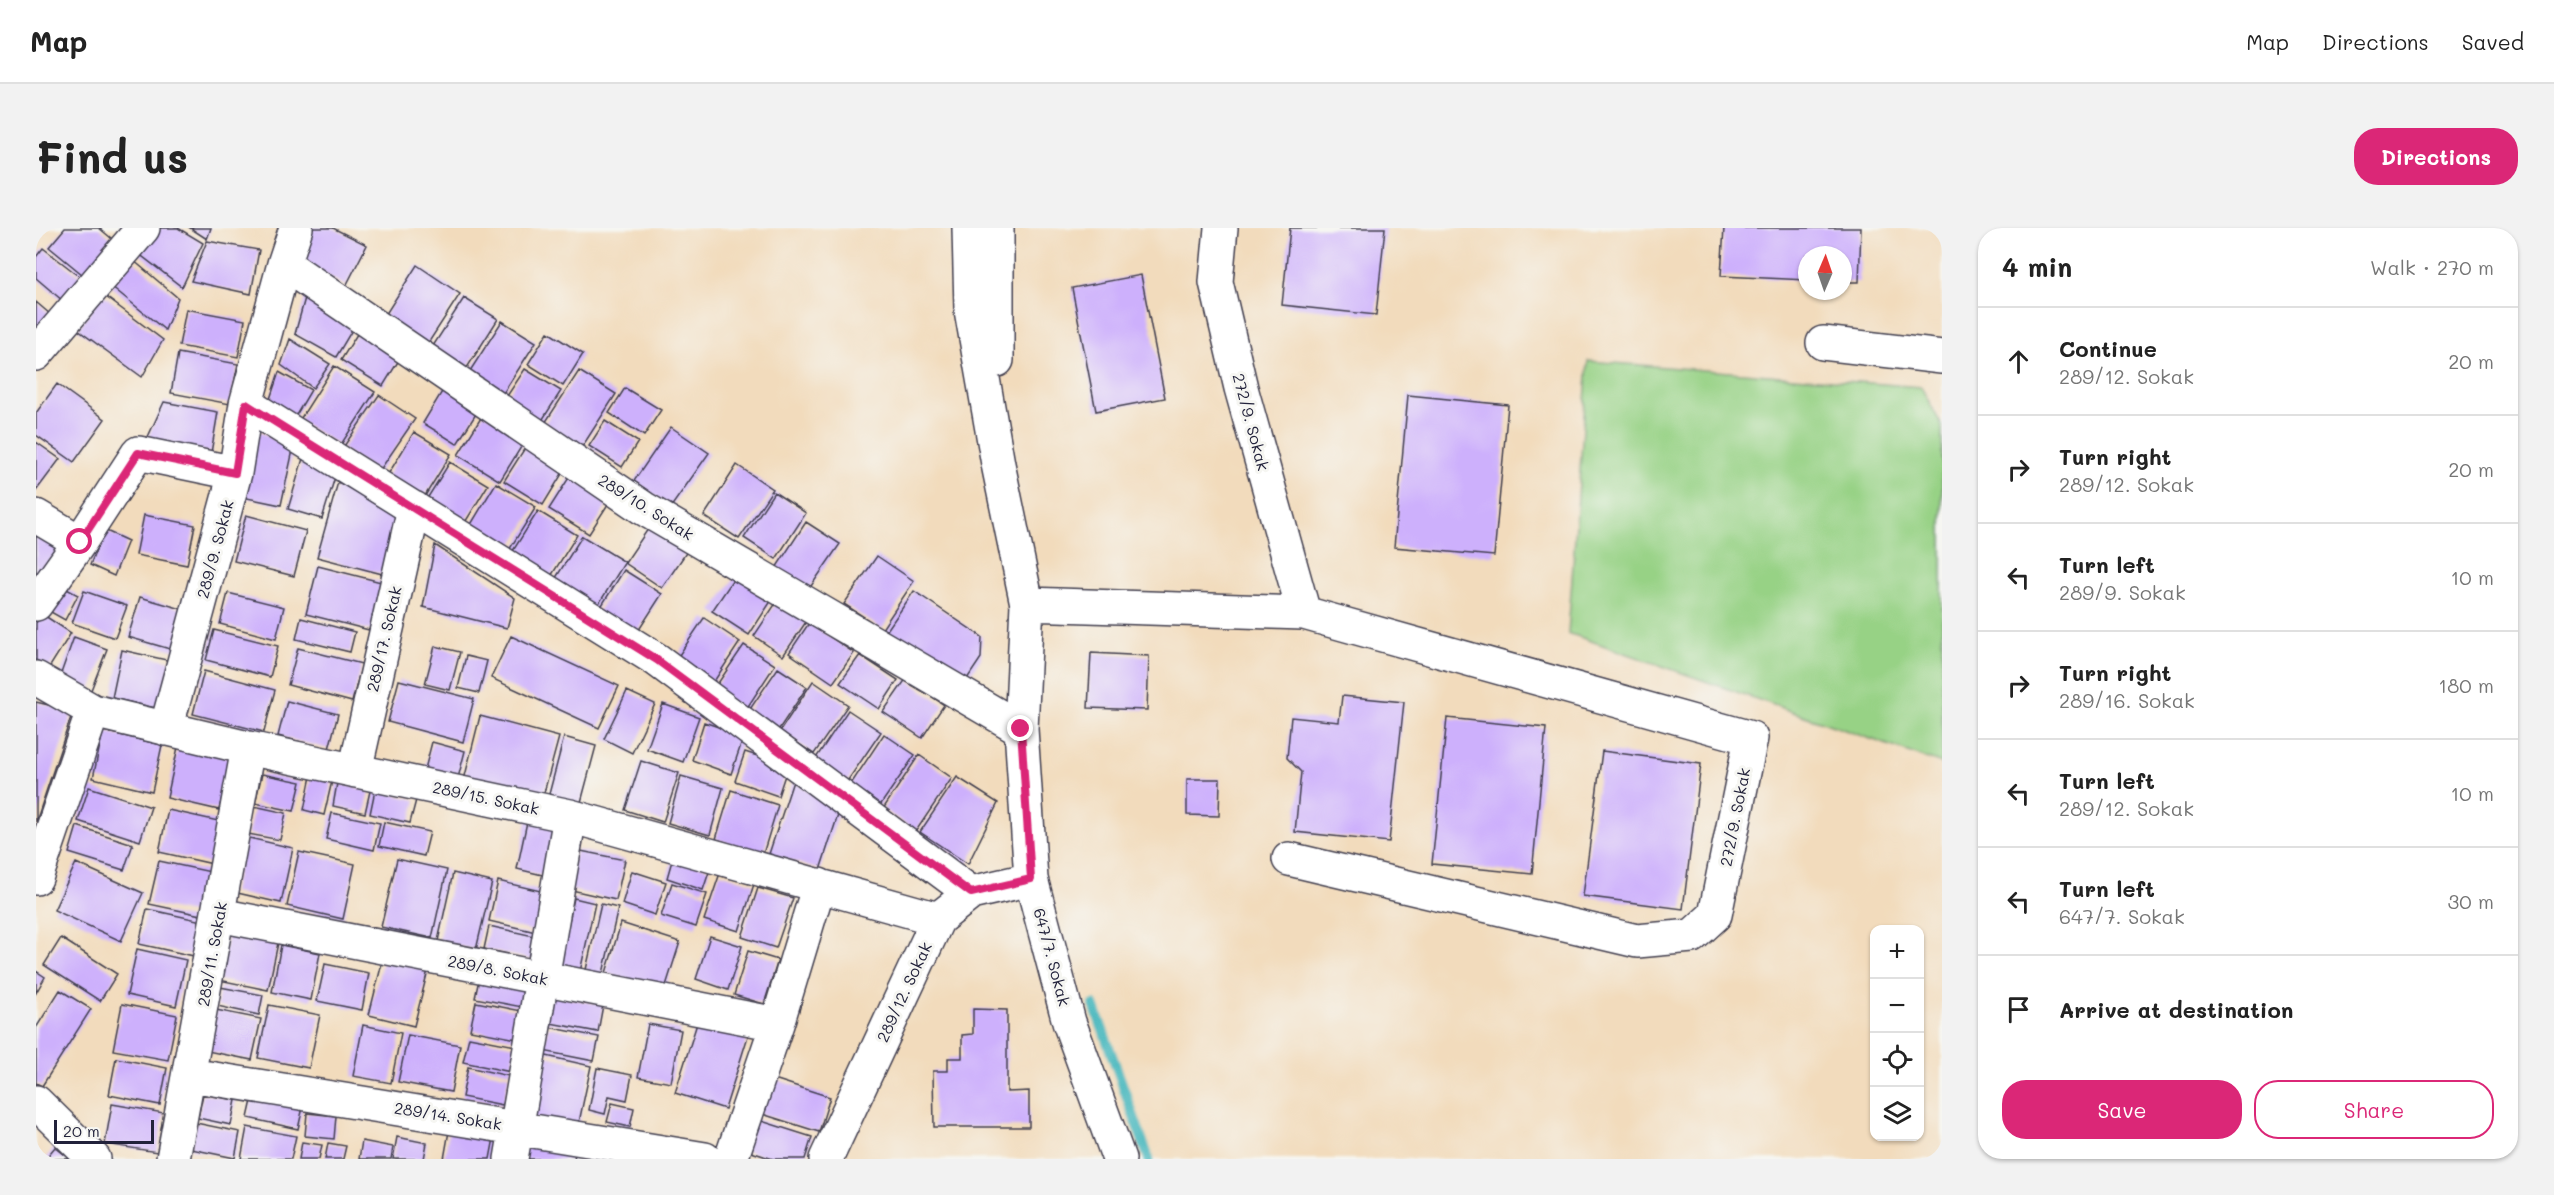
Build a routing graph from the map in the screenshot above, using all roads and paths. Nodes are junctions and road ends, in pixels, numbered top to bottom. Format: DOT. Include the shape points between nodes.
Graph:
graph roads {
  1 [pos="142,228"];
  2 [pos="296,228"];
  3 [pos="969,228"];
  4 [pos="997,228"];
  5 [pos="1221,228"];
  6 [pos="284,264"];
  7 [pos="1823,343"];
  8 [pos="36,354"];
  9 [pos="1942,357"];
  10 [pos="246,404"];
  11 [pos="998,464"];
  12 [pos="235,473"];
  13 [pos="414,508"];
  14 [pos="36,516"];
  15 [pos="80,542"];
  16 [pos="36,604"];
  17 [pos="1027,604"];
  18 [pos="1304,614"];
  19 [pos="36,678"];
  20 [pos="93,711"];
  21 [pos="166,729"];
  22 [pos="1021,729"];
  23 [pos="248,748"];
  24 [pos="355,771"];
  25 [pos="570,816"];
  26 [pos="1289,859"];
  27 [pos="36,878"];
  28 [pos="1031,879"];
  29 [pos="819,885"];
  30 [pos="971,893"];
  31 [pos="219,915"];
  32 [pos="938,919"];
  33 [pos="542,979"];
  34 [pos="777,1024"];
  35 [pos="190,1075"];
  36 [pos="36,1102"];
  37 [pos="516,1127"];
  38 [pos="94,1159"];
  39 [pos="173,1159"];
  40 [pos="511,1159"];
  41 [pos="705,1159"];
  42 [pos="731,1159"];
  43 [pos="826,1159"];
  44 [pos="1119,1159"];
  1 -- 8 [label="street"];
  2 -- 6 [label="street, 289/9. Sokak"];
  3 -- 11 [label="street" via="971,310"];
  4 -- 11 [label="street"];
  5 -- 18 [label="street, 272/9. Sokak" via="1216,282"];
  6 -- 10 [label="street, 289/9. Sokak"];
  6 -- 22 [label="street, 289/10. Sokak" via="643,508"];
  7 -- 9 [label="street"];
  10 -- 12 [label="street, 289/9. Sokak"];
  10 -- 13 [label="street"];
  11 -- 17 [label="street, 647/7. Sokak"];
  12 -- 15 [label="street" via="138,453"];
  12 -- 21 [label="street, 289/9. Sokak"];
  13 -- 24 [label="street, 289/17. Sokak"];
  13 -- 30 [label="street" via="657,660"];
  14 -- 15 [label="street"];
  15 -- 16 [label="street"];
  17 -- 18 [label="street, 272/9. Sokak"];
  17 -- 22 [label="street, 647/7. Sokak"];
  18 -- 26 [label="street, 272/9. Sokak" via="1751,738 1715,915 1692,936 1637,941"];
  19 -- 20 [label="street, 289/15. Sokak"];
  20 -- 21 [label="street, 289/15. Sokak"];
  20 -- 27 [label="street"];
  21 -- 23 [label="street, 289/15. Sokak"];
  22 -- 28 [label="street, 647/7. Sokak"];
  23 -- 24 [label="street, 289/15. Sokak"];
  23 -- 31 [label="street, 289/11. Sokak"];
  24 -- 25 [label="street, 289/15. Sokak"];
  25 -- 29 [label="street, 289/15. Sokak"];
  25 -- 33 [label="street"];
  28 -- 30 [label="street, 289/12. Sokak"];
  28 -- 44 [label="street, 647/7. Sokak" via="1069,1022"];
  29 -- 32 [label="street, 289/15. Sokak"];
  29 -- 34 [label="street"];
  30 -- 32 [label="street, 289/12. Sokak"];
  31 -- 33 [label="street, 289/8. Sokak"];
  31 -- 35 [label="street, 289/11. Sokak"];
  32 -- 43 [label="street, 289/12. Sokak"];
  33 -- 34 [label="street, 289/8. Sokak"];
  33 -- 37 [label="street"];
  34 -- 42 [label="street"];
  35 -- 37 [label="street, 289/14. Sokak"];
  35 -- 39 [label="street, 289/11. Sokak"];
  36 -- 38 [label="street"];
  37 -- 40 [label="street"];
  37 -- 41 [label="street, 289/14. Sokak"];
}
